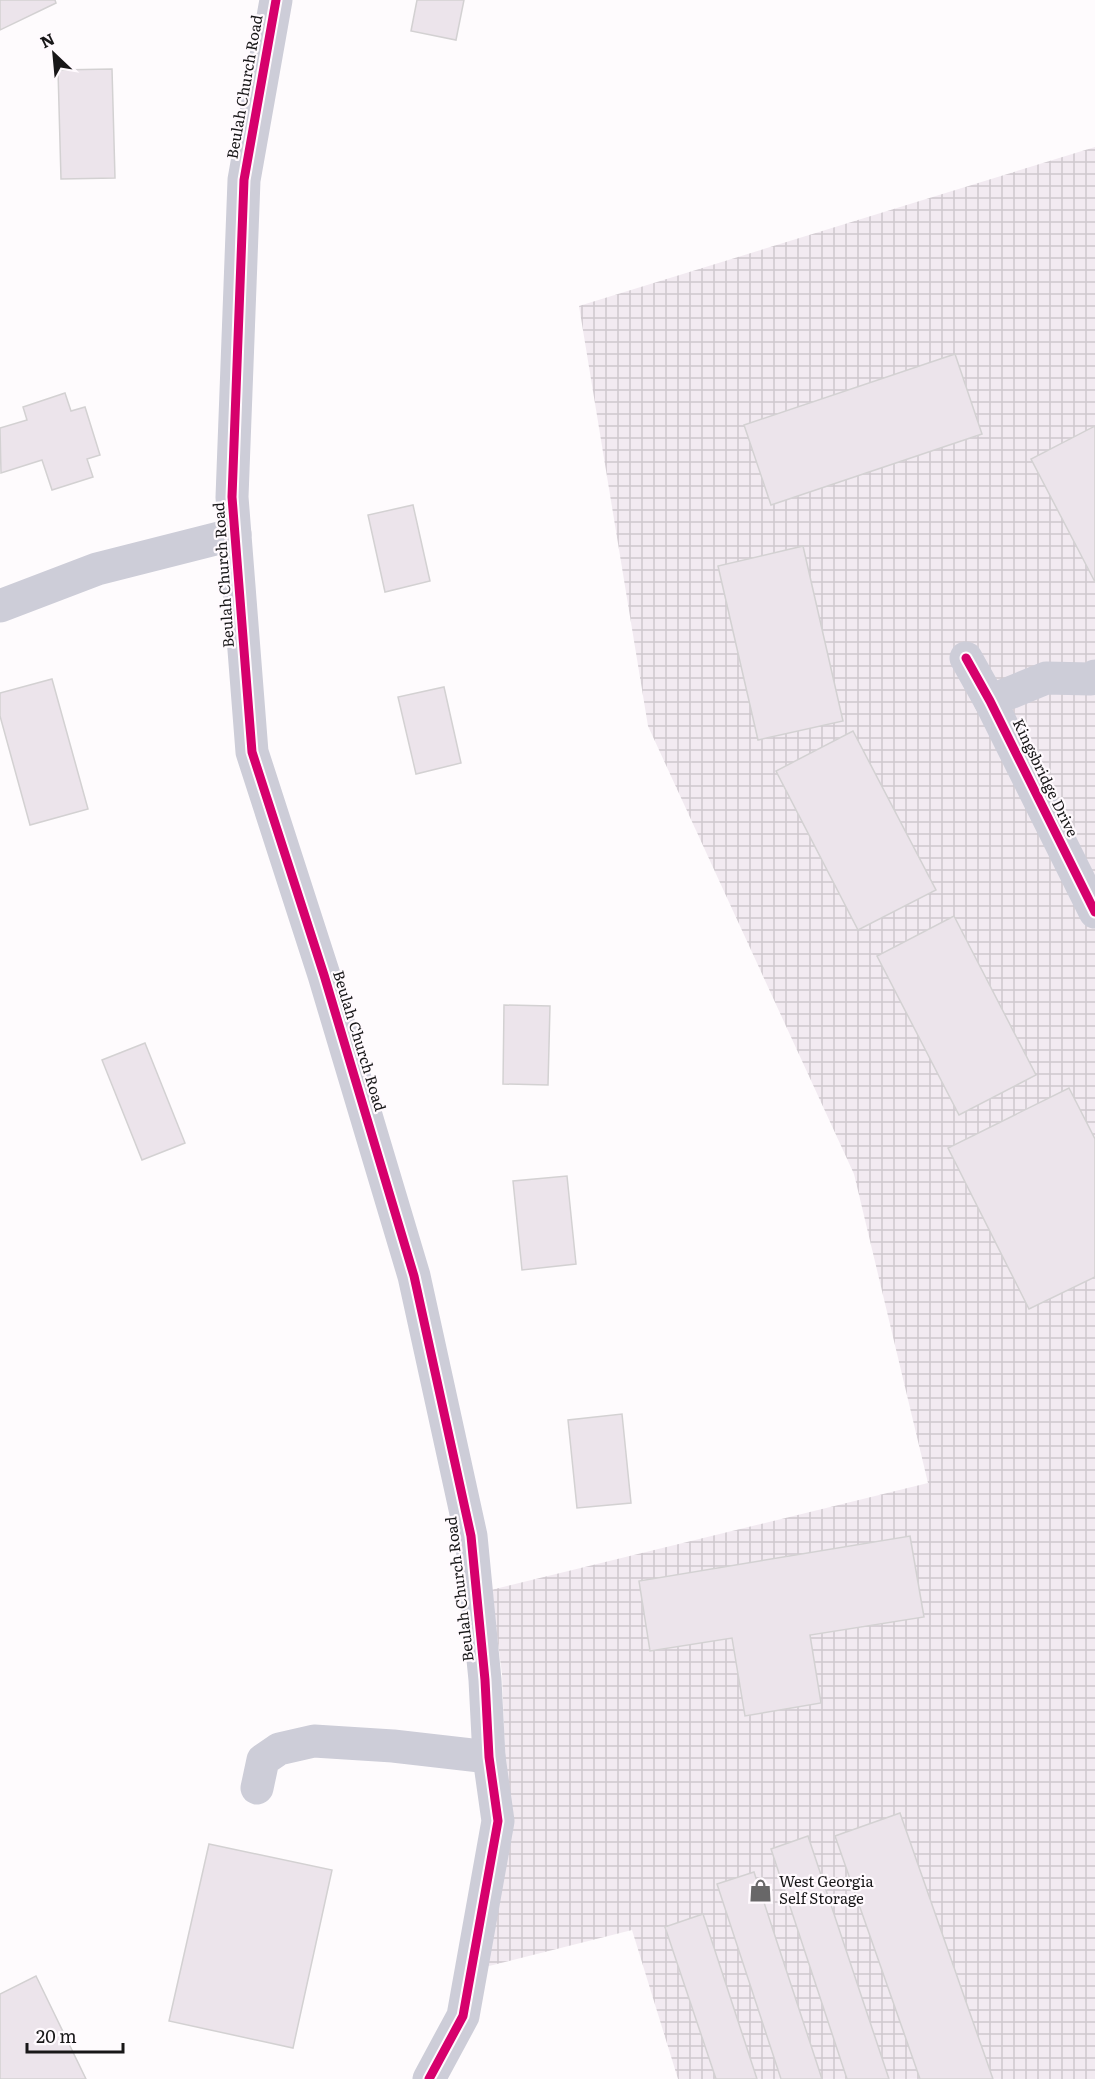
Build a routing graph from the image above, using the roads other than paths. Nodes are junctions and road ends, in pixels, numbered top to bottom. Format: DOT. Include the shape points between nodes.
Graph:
graph roads {
  1 [pos="276,0"];
  2 [pos="235,534"];
  3 [pos="0,606"];
  4 [pos="966,658"];
  5 [pos="1095,676"];
  6 [pos="990,701"];
  7 [pos="1090,892"];
  8 [pos="489,1757"];
  9 [pos="257,1788"];
  10 [pos="429,2079"];
  1 -- 2 [label="street, Beulah Church Road" via="244,180 232,497"];
  2 -- 3 [label="street" via="97,569"];
  2 -- 8 [label="street, Beulah Church Road" via="252,752 414,1276 471,1536"];
  4 -- 6 [label="street, Kingsbridge Drive"];
  5 -- 6 [label="street" via="1046,678"];
  6 -- 7 [label="street, Kingsbridge Drive"];
  8 -- 9 [label="street" via="314,1741 279,1749 263,1760"];
  8 -- 10 [label="street, Beulah Church Road" via="498,1821 463,2016"];
}
